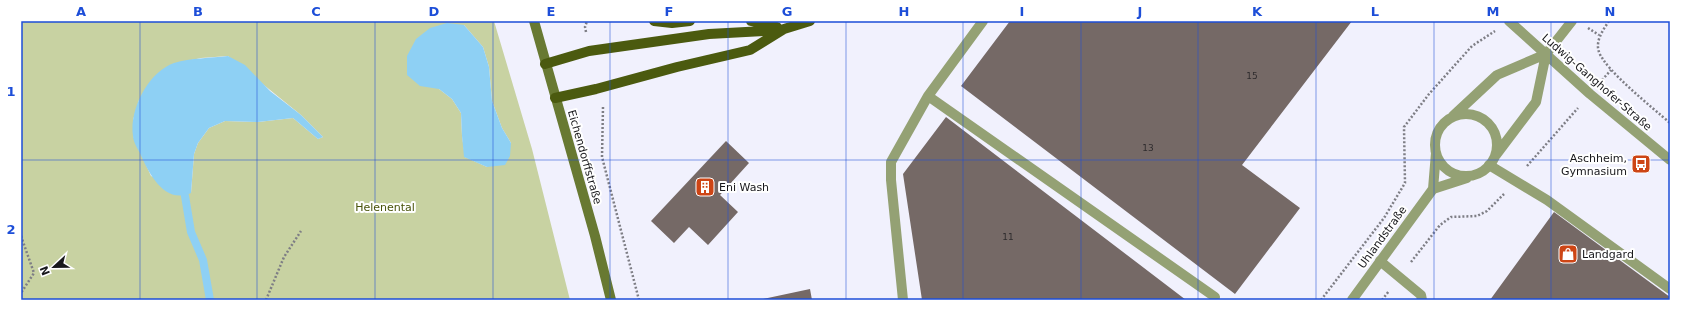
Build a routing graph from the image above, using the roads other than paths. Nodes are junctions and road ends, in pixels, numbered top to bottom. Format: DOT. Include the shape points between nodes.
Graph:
graph roads {
  1 [pos="534,21"];
  2 [pos="654,21"];
  3 [pos="690,21"];
  4 [pos="751,21"];
  5 [pos="810,21"];
  6 [pos="983,21"];
  7 [pos="1509,21"];
  8 [pos="1572,21"];
  9 [pos="784,29"];
  10 [pos="1546,54"];
  11 [pos="545,64"];
  12 [pos="928,96"];
  13 [pos="556,98"];
  14 [pos="1449,119"];
  15 [pos="1436,153"];
  16 [pos="1670,160"];
  17 [pos="1492,162"];
  18 [pos="1472,176"];
  19 [pos="1432,189"];
  20 [pos="1380,261"];
  21 [pos="1670,289"];
  22 [pos="1215,297"];
  23 [pos="612,300"];
  24 [pos="903,300"];
  25 [pos="1352,300"];
  26 [pos="1422,300"];
  1 -- 11 [label="street, Eichendorffstraße"];
  2 -- 3 [label="main road"];
  4 -- 9 [label="main road"];
  5 -- 9 [label="main road"];
  6 -- 12 [label="street"];
  7 -- 10 [label="street, Ludwig-Ganghofer-Straße"];
  8 -- 10 [label="street, Uhlandstraße"];
  9 -- 11 [label="main road" via="709,34 589,51"];
  9 -- 13 [label="main road" via="750,50 676,66"];
  10 -- 14 [label="street, Uhlandstraße" via="1497,75"];
  10 -- 16 [label="street, Ludwig-Ganghofer-Straße"];
  10 -- 17 [label="street, Uhlandstraße" via="1536,102"];
  11 -- 13 [label="street, Eichendorffstraße"];
  12 -- 22 [label="street"];
  12 -- 24 [label="street" via="891,162"];
  13 -- 23 [label="street, Eichendorffstraße"];
  14 -- 15 [label="street, Uhlandstraße" via="1437,134"];
  14 -- 17 [label="street" via="1464,114 1476,116 1486,122 1496,143"];
  15 -- 18 [label="street" via="1443,167 1449,172"];
  15 -- 19 [label="street, Uhlandstraße"];
  17 -- 18 [label="street, Uhlandstraße" via="1485,170"];
  17 -- 21 [label="street"];
  18 -- 19 [label="street, Uhlandstraße"];
  19 -- 20 [label="street, Uhlandstraße"];
  20 -- 25 [label="street, Uhlandstraße"];
  20 -- 26 [label="street" via="1421,295"];
}
